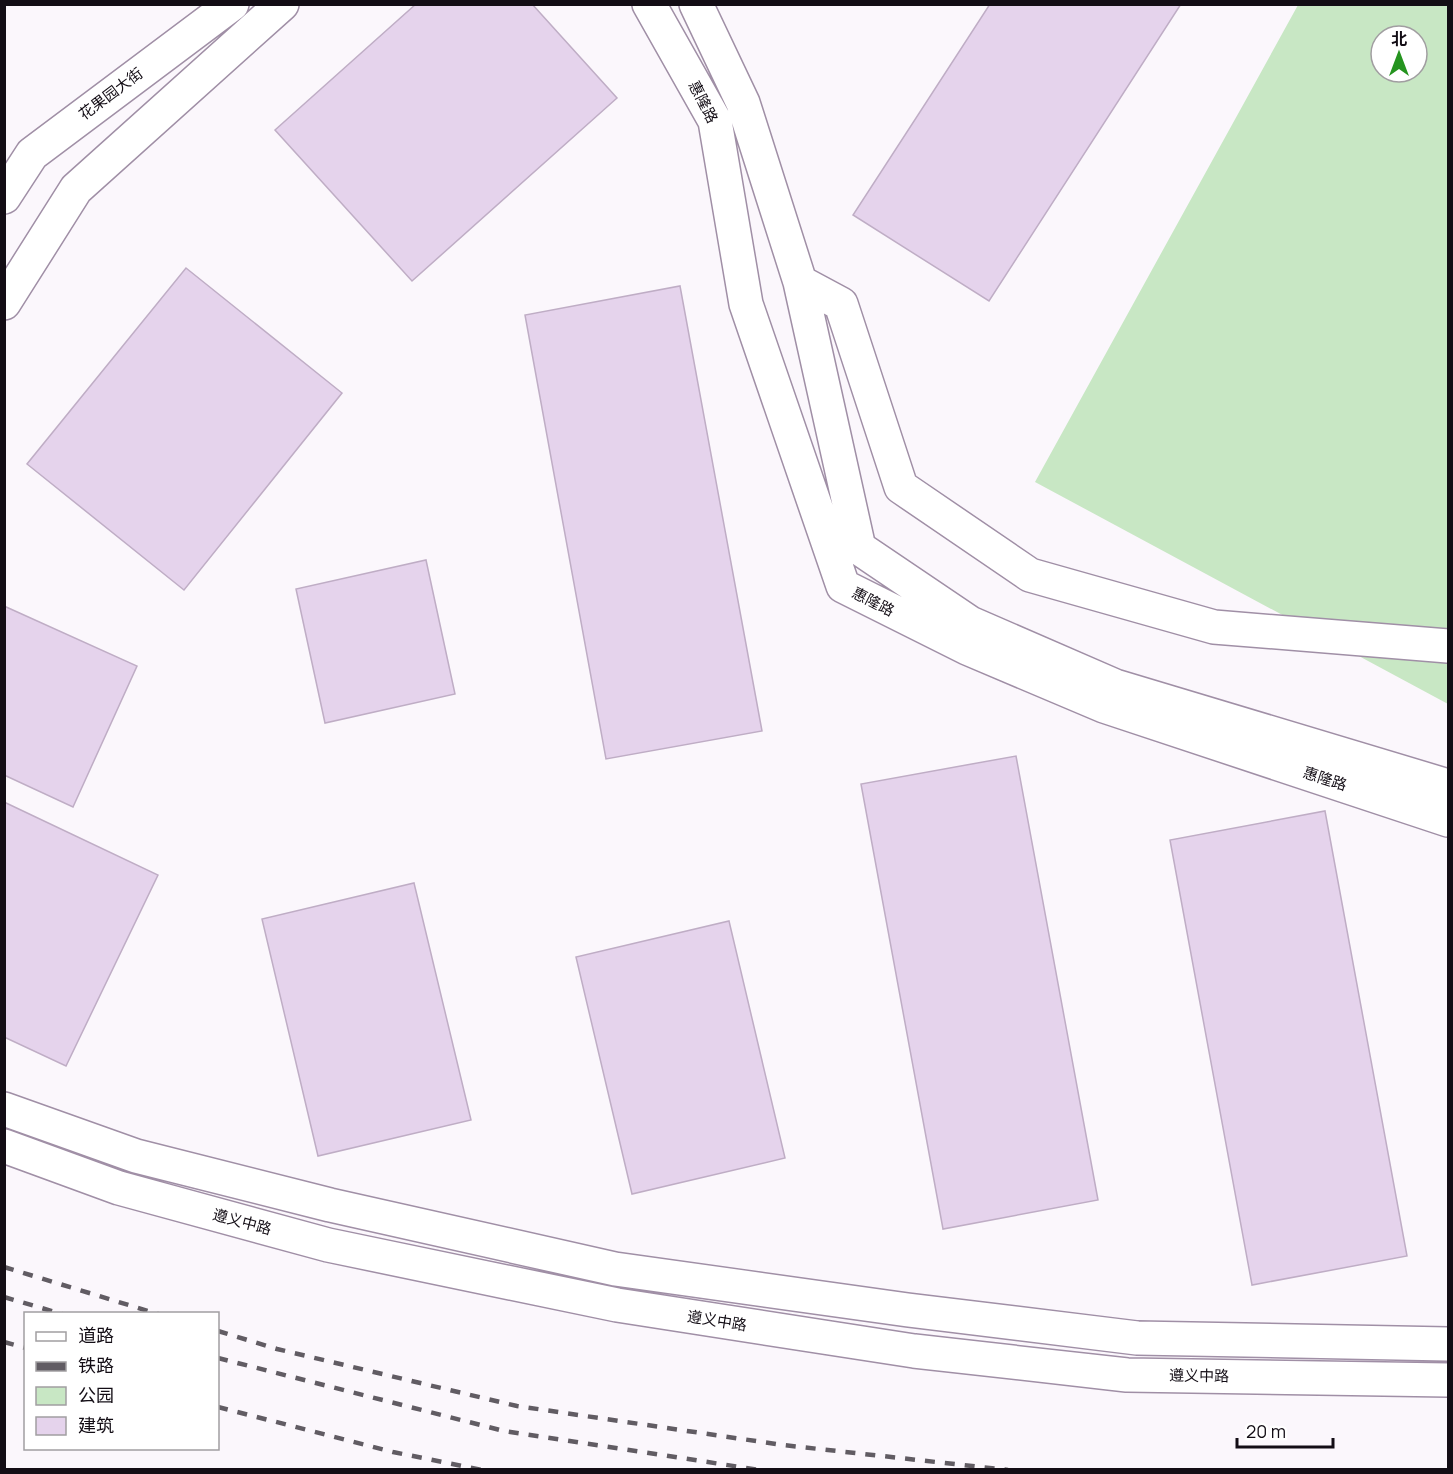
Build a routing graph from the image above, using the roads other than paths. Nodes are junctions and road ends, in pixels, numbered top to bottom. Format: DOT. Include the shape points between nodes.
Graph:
graph roads {
  1 [pos="232,4"];
  2 [pos="282,4"];
  3 [pos="649,4"];
  4 [pos="696,4"];
  5 [pos="4,197"];
  6 [pos="800,282"];
  7 [pos="4,303"];
  8 [pos="1449,646"];
  9 [pos="1449,786"];
  10 [pos="1449,820"];
  11 [pos="14,1112"];
  12 [pos="8,1148"];
  13 [pos="1449,1344"];
  14 [pos="1449,1380"];
  1 -- 5 [label="street, 花果园大街" via="32,154"];
  2 -- 7 [label="street" via="76,189"];
  3 -- 10 [label="street, 惠隆路" via="715,121 746,304 843,586 967,648 1104,706"];
  4 -- 6 [label="street, 惠隆路" via="743,103"];
  6 -- 8 [label="street" via="841,304 901,487 1030,575 1214,627"];
  6 -- 9 [label="street, 惠隆路" via="859,548 970,623 1115,686"];
  11 -- 13 [label="street" via="136,1156 330,1205 615,1269 1137,1338"];
  12 -- 14 [label="street, 遵义中路" via="119,1188 328,1245 617,1305 914,1351 1127,1375"];
}
